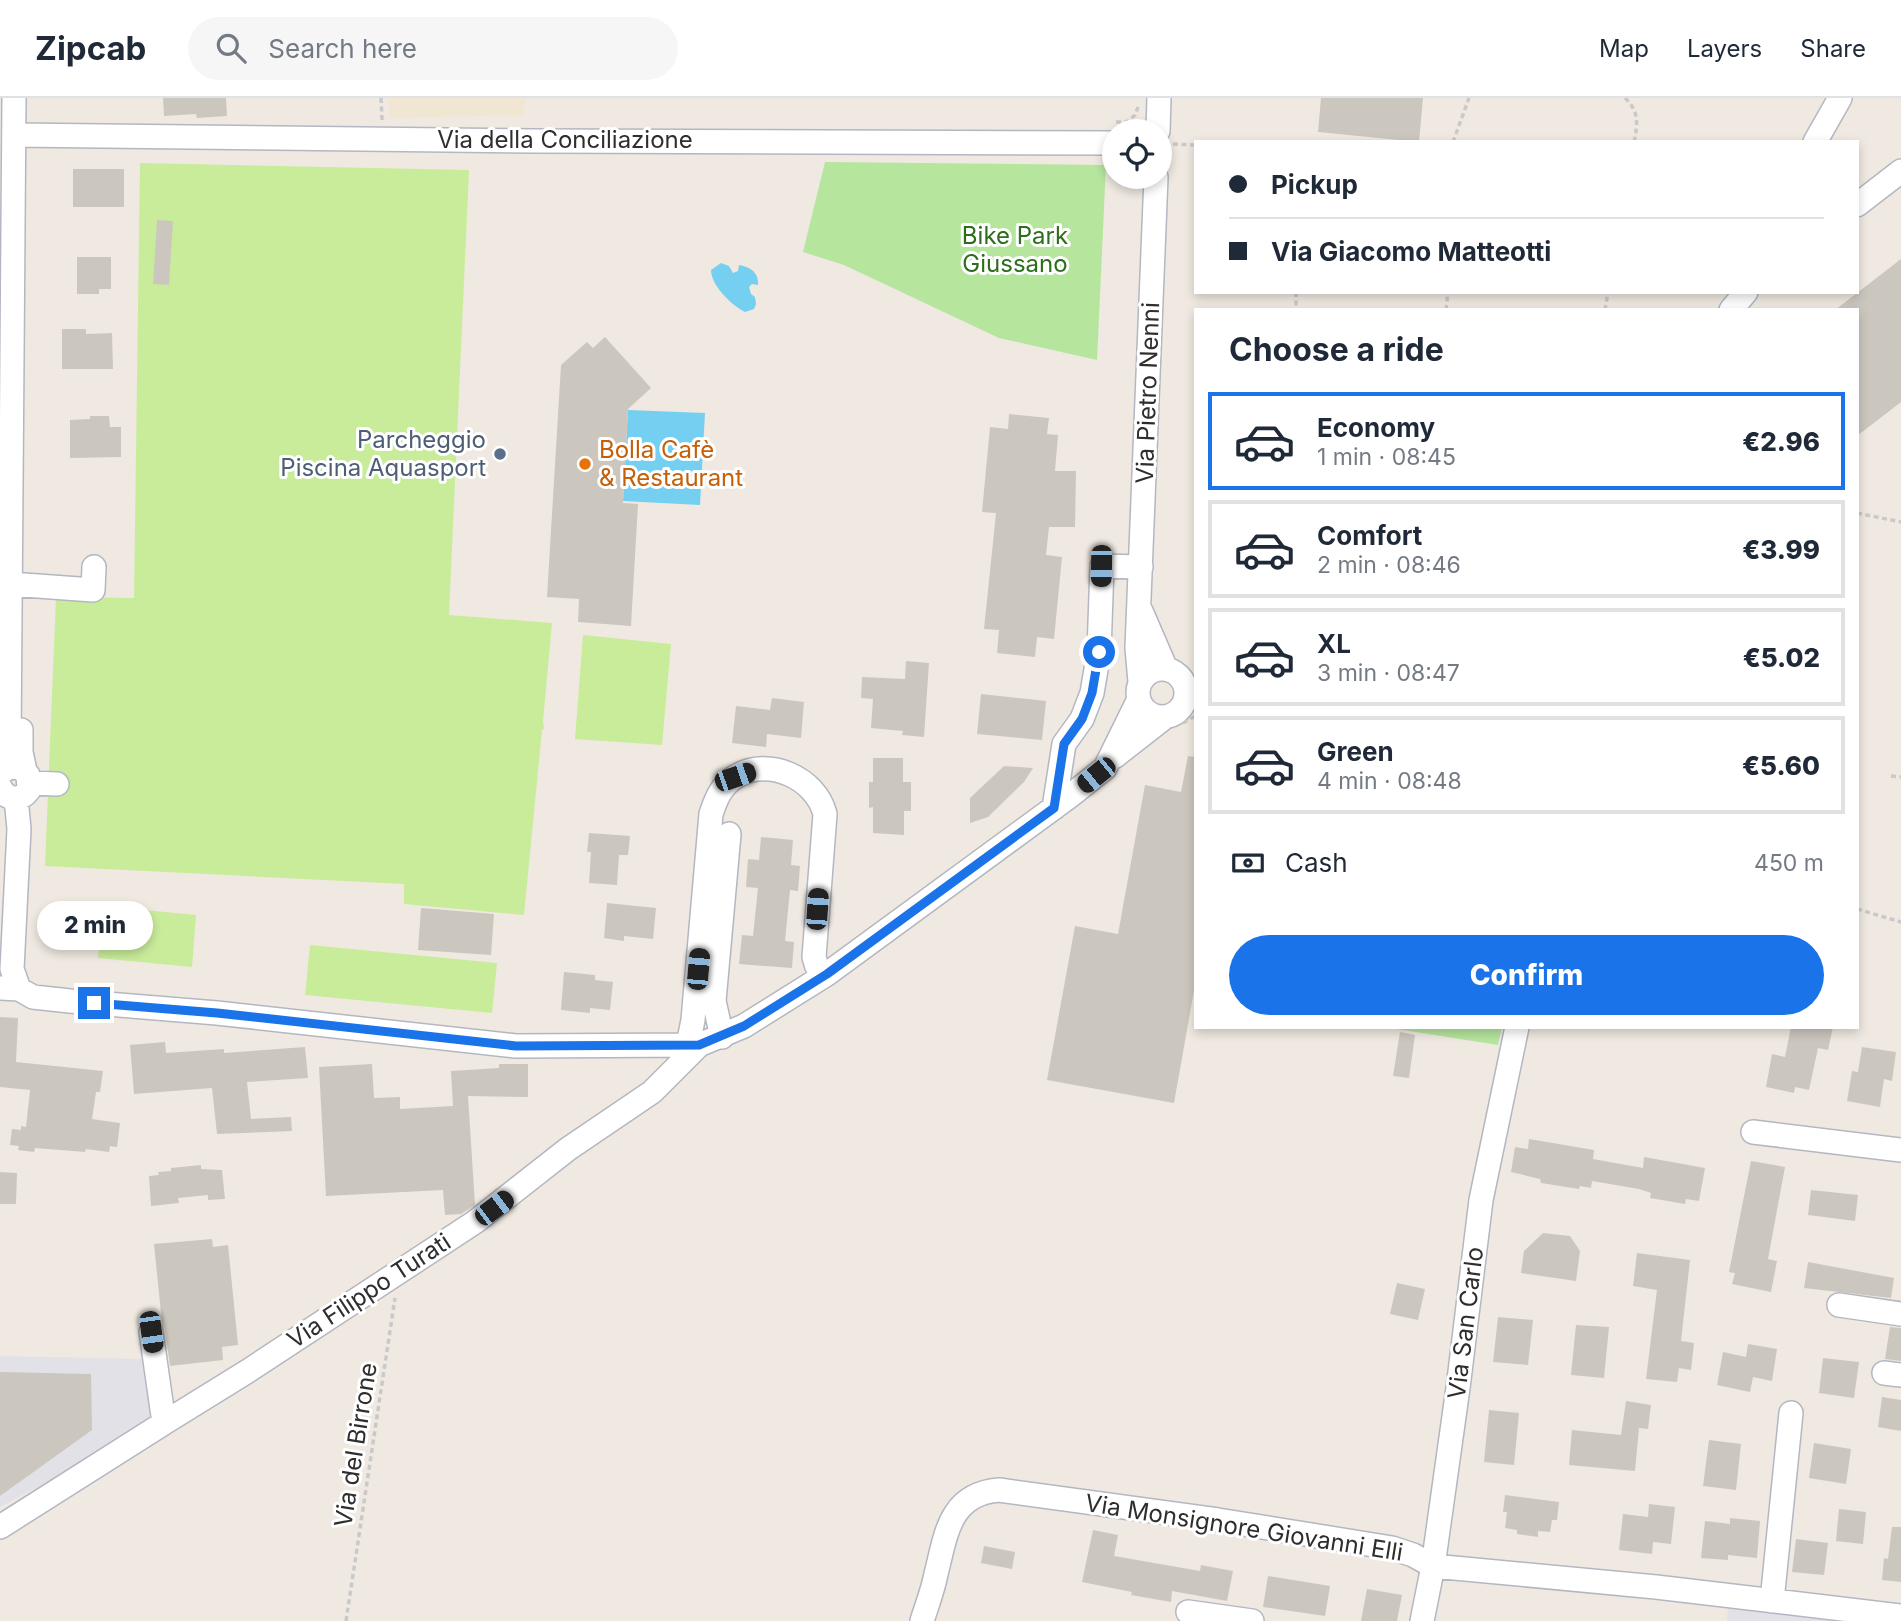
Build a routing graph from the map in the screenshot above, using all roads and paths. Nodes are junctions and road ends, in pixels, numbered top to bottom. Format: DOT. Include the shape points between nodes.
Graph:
graph roads {
  1 [pos="14,98"];
  2 [pos="1159,98"];
  3 [pos="1469,98"];
  4 [pos="1625,98"];
  5 [pos="1840,98"];
  6 [pos="1162,119"];
  7 [pos="15,135"];
  8 [pos="1172,139"];
  9 [pos="1454,140"];
  10 [pos="1634,140"];
  11 [pos="1816,140"];
  12 [pos="1102,143"];
  13 [pos="1194,145"];
  14 [pos="1901,171"];
  15 [pos="1156,189"];
  16 [pos="1859,203"];
  17 [pos="1744,294"];
  18 [pos="1733,308"];
  19 [pos="1859,513"];
  20 [pos="1901,522"];
  21 [pos="94,567"];
  22 [pos="1141,567"];
  23 [pos="17,585"];
  24 [pos="1140,608"];
  25 [pos="1099,652"];
  26 [pos="1137,653"];
  27 [pos="1180,674"];
  28 [pos="1139,692"];
  29 [pos="1190,701"];
  30 [pos="1164,718"];
  31 [pos="1063,760"];
  32 [pos="1102,769"];
  33 [pos="1891,776"];
  34 [pos="1901,777"];
  35 [pos="13,781"];
  36 [pos="57,784"];
  37 [pos="1054,808"];
  38 [pos="729,834"];
  39 [pos="1859,910"];
  40 [pos="1901,922"];
  41 [pos="827,974"];
  42 [pos="9,989"];
  43 [pos="1517,1029"];
  44 [pos="722,1037"];
  45 [pos="693,1045"];
  46 [pos="1753,1132"];
  47 [pos="1901,1150"];
  48 [pos="397,1273"];
  49 [pos="1839,1306"];
  50 [pos="1901,1314"];
  51 [pos="151,1332"];
  52 [pos="1791,1413"];
  53 [pos="164,1423"];
  54 [pos="0,1527"];
  55 [pos="1433,1566"];
  56 [pos="1772,1601"];
  57 [pos="1188,1612"];
  58 [pos="1901,1616"];
  59 [pos="346,1621"];
  60 [pos="922,1621"];
  61 [pos="1252,1621"];
  62 [pos="1422,1621"];
  1 -- 7 [label="street"];
  2 -- 6 [label="street"];
  3 -- 9 [label="path"];
  4 -- 10 [label="path" via="1638,116"];
  5 -- 11 [label="street"];
  7 -- 12 [label="street, Via della Conciliazione"];
  7 -- 23 [label="street" via="11,526"];
  8 -- 13 [label="path"];
  14 -- 16 [label="street"];
  15 -- 22 [label="street, Via Pietro Nenni"];
  17 -- 18 [label="street"];
  19 -- 20 [label="path"];
  21 -- 23 [label="street" via="93,590"];
  22 -- 24 [label="street, Via Pietro Nenni"];
  22 -- 25 [label="street" via="1101,566"];
  23 -- 35 [label="street" via="9,743"];
  24 -- 26 [label="street, Via Pietro Nenni"];
  24 -- 27 [label="street, Via Pietro Nenni"];
  25 -- 26 [label="street"];
  25 -- 31 [label="street" via="1092,693 1082,719 1064,744"];
  26 -- 28 [label="street, Via Pietro Nenni"];
  27 -- 28 [label="street" via="1151,671"];
  27 -- 29 [label="street"];
  28 -- 30 [label="street" via="1148,714"];
  28 -- 32 [label="street"];
  29 -- 30 [label="street"];
  30 -- 32 [label="street"];
  31 -- 32 [label="street" via="1073,774 1083,777"];
  31 -- 37 [label="street"];
  32 -- 37 [label="street"];
  33 -- 34 [label="path"];
  35 -- 36 [label="street"];
  35 -- 42 [label="street" via="19,829"];
  37 -- 41 [label="street"];
  38 -- 44 [label="street" via="714,1001"];
  39 -- 40 [label="path"];
  41 -- 44 [label="street"];
  41 -- 45 [label="street" via="817,967 814,957 825,814 821,801 801,781 782,771 765,769 735,777 716,796 711,814"];
  42 -- 45 [label="street" via="57,1000 516,1046"];
  43 -- 55 [label="street, Via San Carlo" via="1482,1200"];
  44 -- 45 [label="street"];
  45 -- 48 [label="street, Via Filippo Turati" via="652,1091 475,1222"];
  46 -- 47 [label="street"];
  48 -- 53 [label="street, Via Filippo Turati"];
  48 -- 59 [label="path, Via del Birrone"];
  49 -- 50 [label="street"];
  51 -- 53 [label="street"];
  52 -- 56 [label="street"];
  53 -- 54 [label="street, Via Filippo Turati"];
  55 -- 56 [label="street, Via Monsignore Giovanni Elli"];
  55 -- 60 [label="street, Via Monsignore Giovanni Elli" via="1392,1548 995,1490 969,1499 953,1517"];
  55 -- 62 [label="street, Via San Carlo"];
  56 -- 58 [label="street, Via Monsignore Giovanni Elli"];
  57 -- 61 [label="street"];
}
